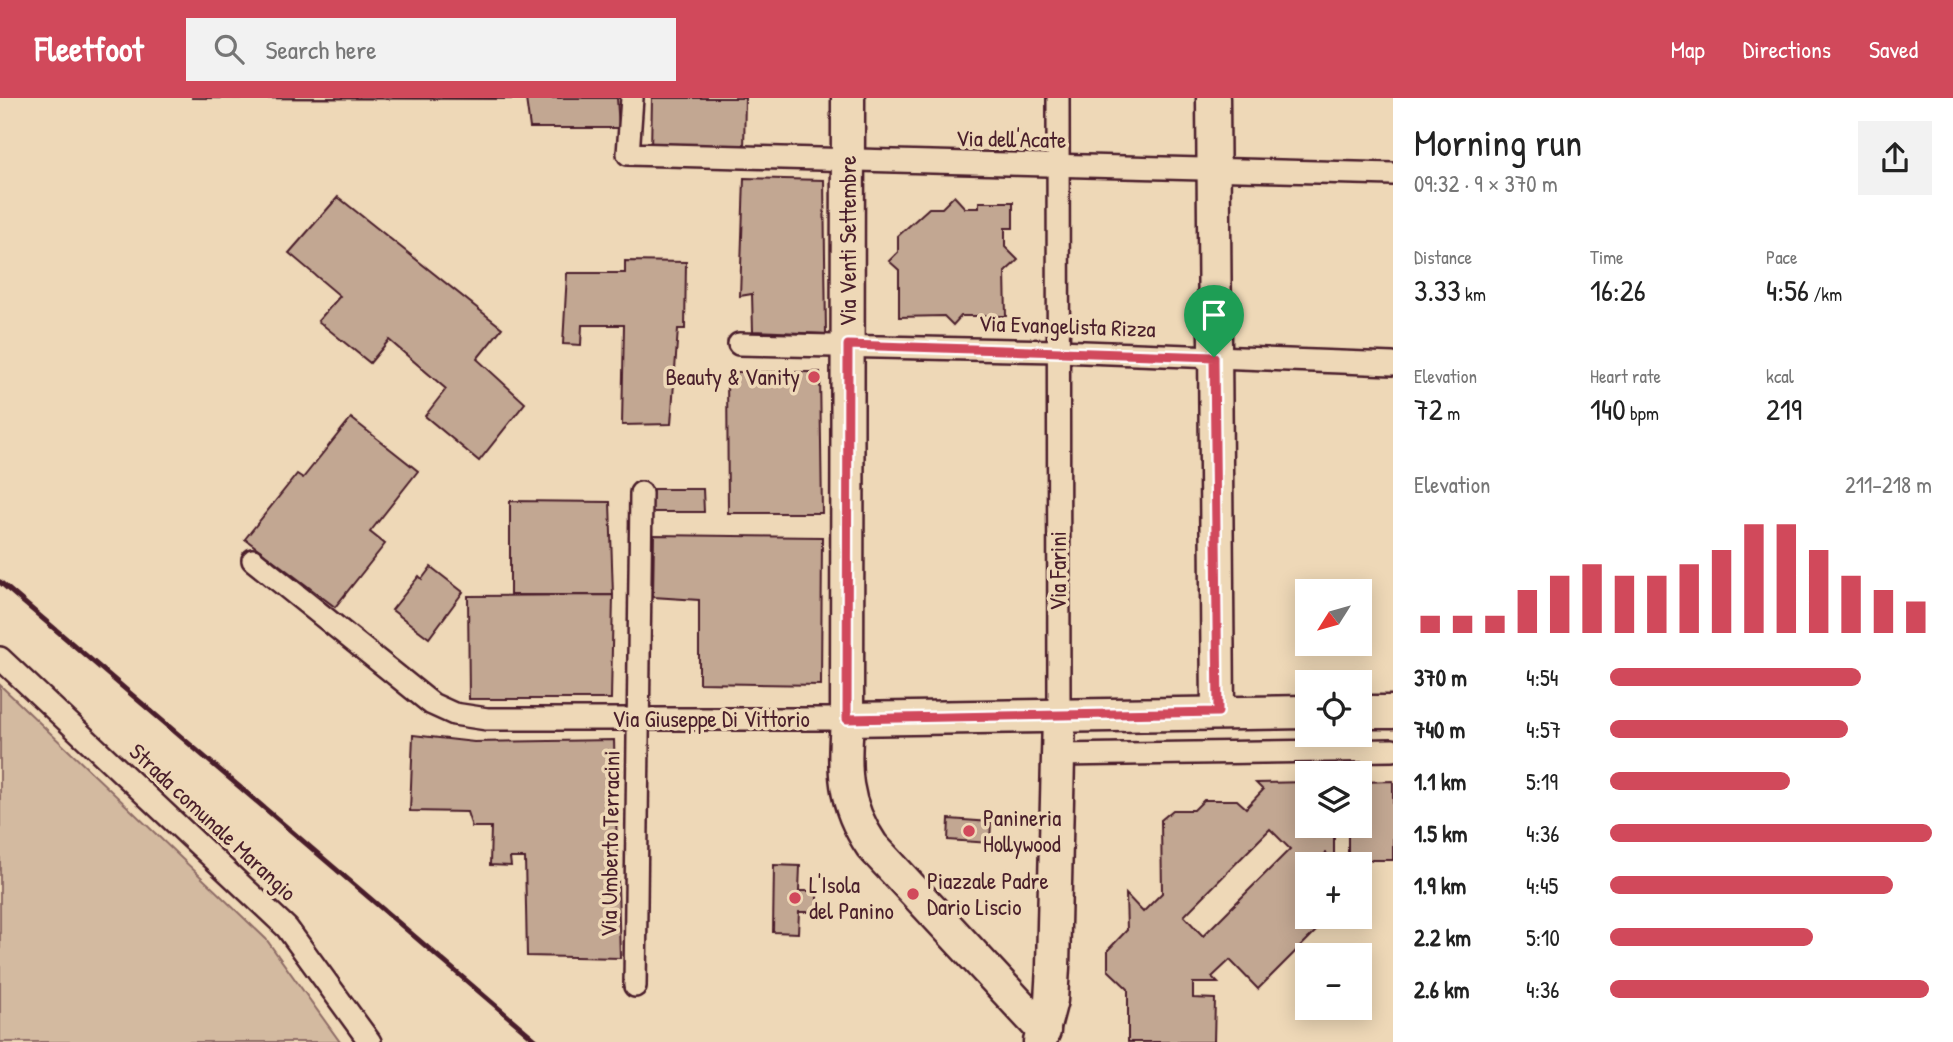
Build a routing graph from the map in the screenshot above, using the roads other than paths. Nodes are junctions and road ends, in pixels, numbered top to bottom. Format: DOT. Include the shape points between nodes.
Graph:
graph roads {
  1 [pos="632,98"];
  2 [pos="848,98"];
  3 [pos="1058,98"];
  4 [pos="1213,98"];
  5 [pos="848,162"];
  6 [pos="1057,166"];
  7 [pos="1212,168"];
  8 [pos="1393,174"];
  9 [pos="739,344"];
  10 [pos="848,345"];
  11 [pos="1058,351"];
  12 [pos="1214,357"];
  13 [pos="1393,364"];
  14 [pos="641,493"];
  15 [pos="253,560"];
  16 [pos="0,658"];
  17 [pos="1218,712"];
  18 [pos="1295,712"];
  19 [pos="1372,712"];
  20 [pos="1393,712"];
  21 [pos="1059,716"];
  22 [pos="638,719"];
  23 [pos="847,719"];
  24 [pos="1393,750"];
  25 [pos="1058,755"];
  26 [pos="635,986"];
  27 [pos="1042,1036"];
  28 [pos="370,1042"];
  1 -- 5 [label="street, Via dell'Acate" via="628,154"];
  2 -- 5 [label="street, Via Venti Settembre"];
  3 -- 6 [label="street, Via Farini"];
  4 -- 7 [label="street"];
  5 -- 6 [label="street, Via dell'Acate"];
  5 -- 10 [label="street, Via Venti Settembre"];
  6 -- 7 [label="street, Via dell'Acate"];
  6 -- 11 [label="street, Via Farini"];
  7 -- 8 [label="street, Via dell'Acate"];
  7 -- 12 [label="street"];
  9 -- 10 [label="street, Via Evangelista Rizza"];
  10 -- 11 [label="street, Via Evangelista Rizza"];
  10 -- 23 [label="street, Via Venti Settembre"];
  11 -- 12 [label="street, Via Evangelista Rizza"];
  11 -- 21 [label="street, Via Farini"];
  12 -- 13 [label="street, Via Evangelista Rizza"];
  12 -- 17 [label="street"];
  14 -- 22 [label="street, Via Umberto Terracini"];
  15 -- 22 [label="street, Via Giuseppe Di Vittorio" via="432,704 454,714 488,719"];
  16 -- 28 [label="street, Strada comunale Marangio" via="287,928"];
  17 -- 18 [label="street, Via Giuseppe Di Vittorio"];
  17 -- 21 [label="street, Via Giuseppe Di Vittorio"];
  19 -- 20 [label="street"];
  21 -- 23 [label="street, Via Giuseppe Di Vittorio"];
  21 -- 25 [label="street, Via Farini"];
  22 -- 23 [label="street, Via Giuseppe Di Vittorio"];
  22 -- 26 [label="street, Via Umberto Terracini"];
  23 -- 27 [label="street, Via Venti Settembre" via="846,789 860,829"];
  24 -- 25 [label="street"];
  25 -- 27 [label="street, Via Farini" via="1053,967"];
}
